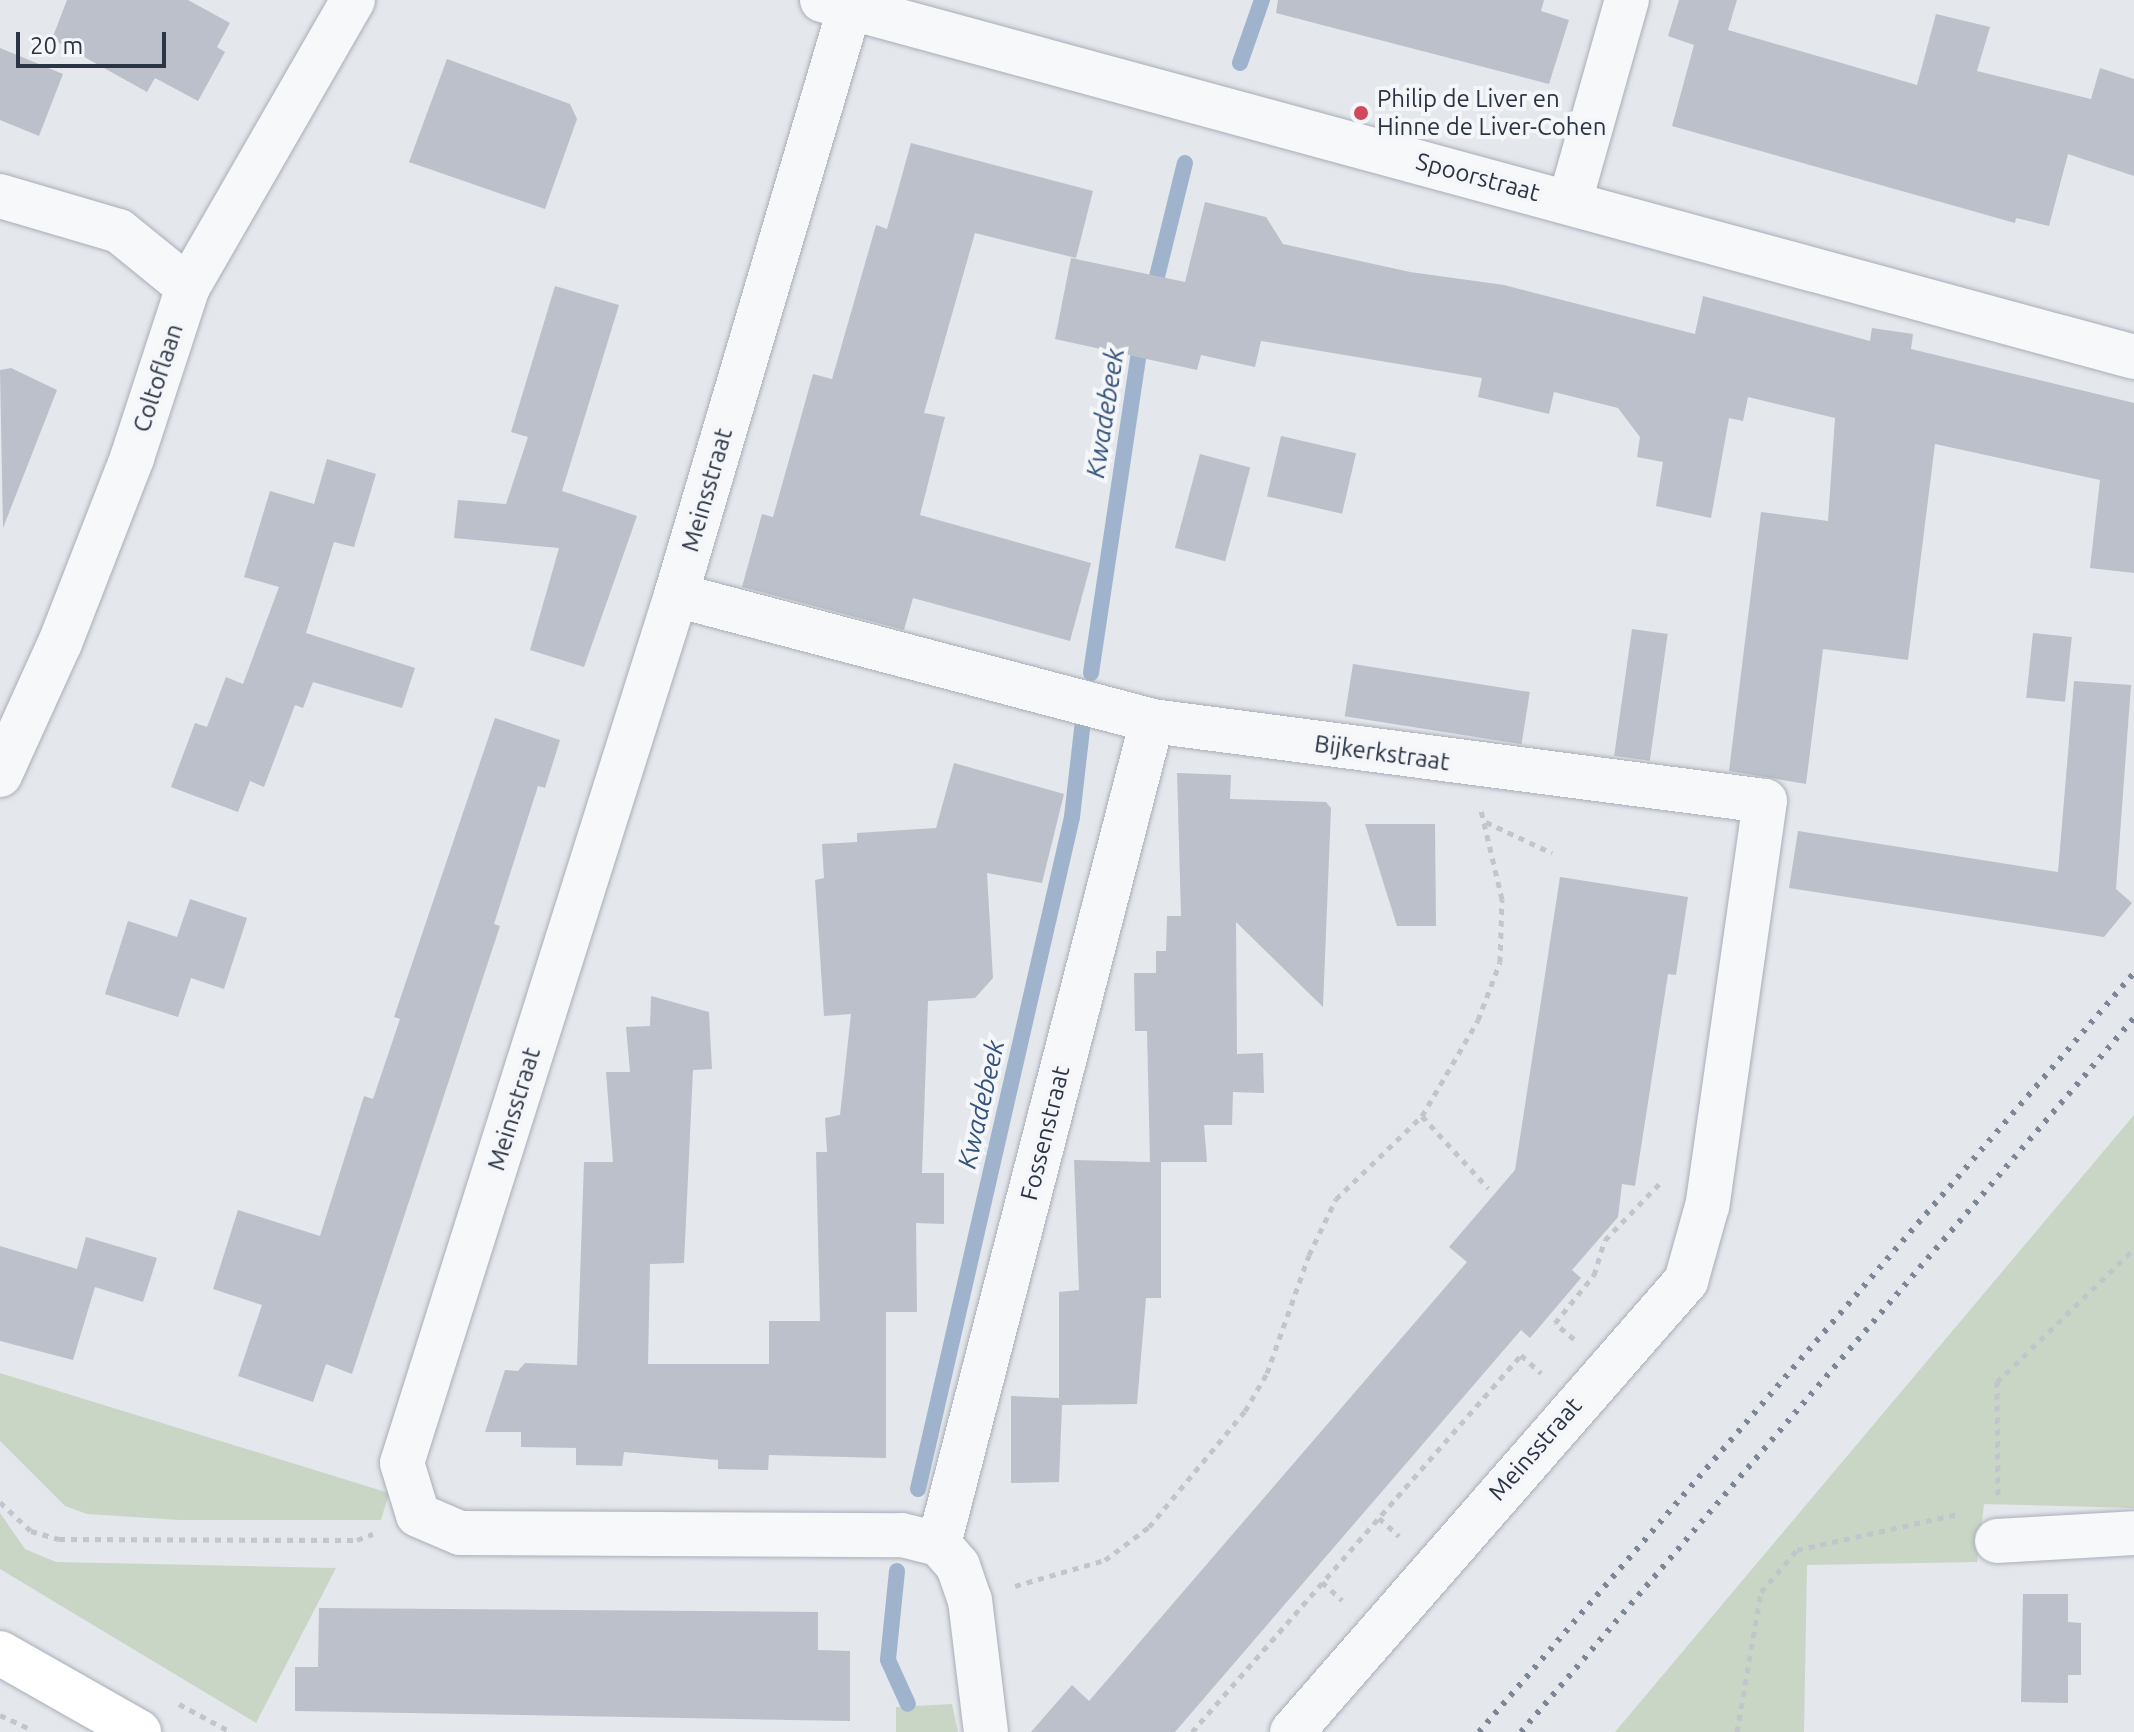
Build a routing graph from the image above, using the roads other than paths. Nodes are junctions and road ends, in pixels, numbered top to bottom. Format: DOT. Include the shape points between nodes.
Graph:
graph roads {
  1 [pos="353,0"];
  2 [pos="1627,0"];
  3 [pos="835,5"];
  4 [pos="0,196"];
  5 [pos="1570,201"];
  6 [pos="188,287"];
  7 [pos="2134,357"];
  8 [pos="676,595"];
  9 [pos="1152,721"];
  10 [pos="0,775"];
  11 [pos="1717,1137"];
  12 [pos="1998,1527"];
  13 [pos="2134,1533"];
  14 [pos="939,1544"];
  15 [pos="0,1653"];
  16 [pos="139,1732"];
  17 [pos="986,1732"];
  18 [pos="1292,1732"];
  1 -- 6 [label="street, Coltoflaan"];
  2 -- 5 [label="street"];
  3 -- 5 [label="street, Spoorstraat"];
  3 -- 8 [label="street, Meinsstraat"];
  4 -- 6 [label="street" via="119,231"];
  5 -- 7 [label="street, Spoorstraat"];
  6 -- 10 [label="street, Coltoflaan" via="126,472"];
  8 -- 9 [label="street, Bijkerkstraat"];
  8 -- 14 [label="street, Meinsstraat" via="402,1463 418,1515 460,1533 902,1535"];
  9 -- 11 [label="street, Bijkerkstraat" via="1765,801"];
  9 -- 14 [label="street, Fossenstraat"];
  11 -- 18 [label="street, Meinsstraat" via="1701,1241 1686,1281"];
  12 -- 13 [label="street"];
  14 -- 17 [label="street" via="958,1566 970,1600"];
  15 -- 16 [label="street"];
}
